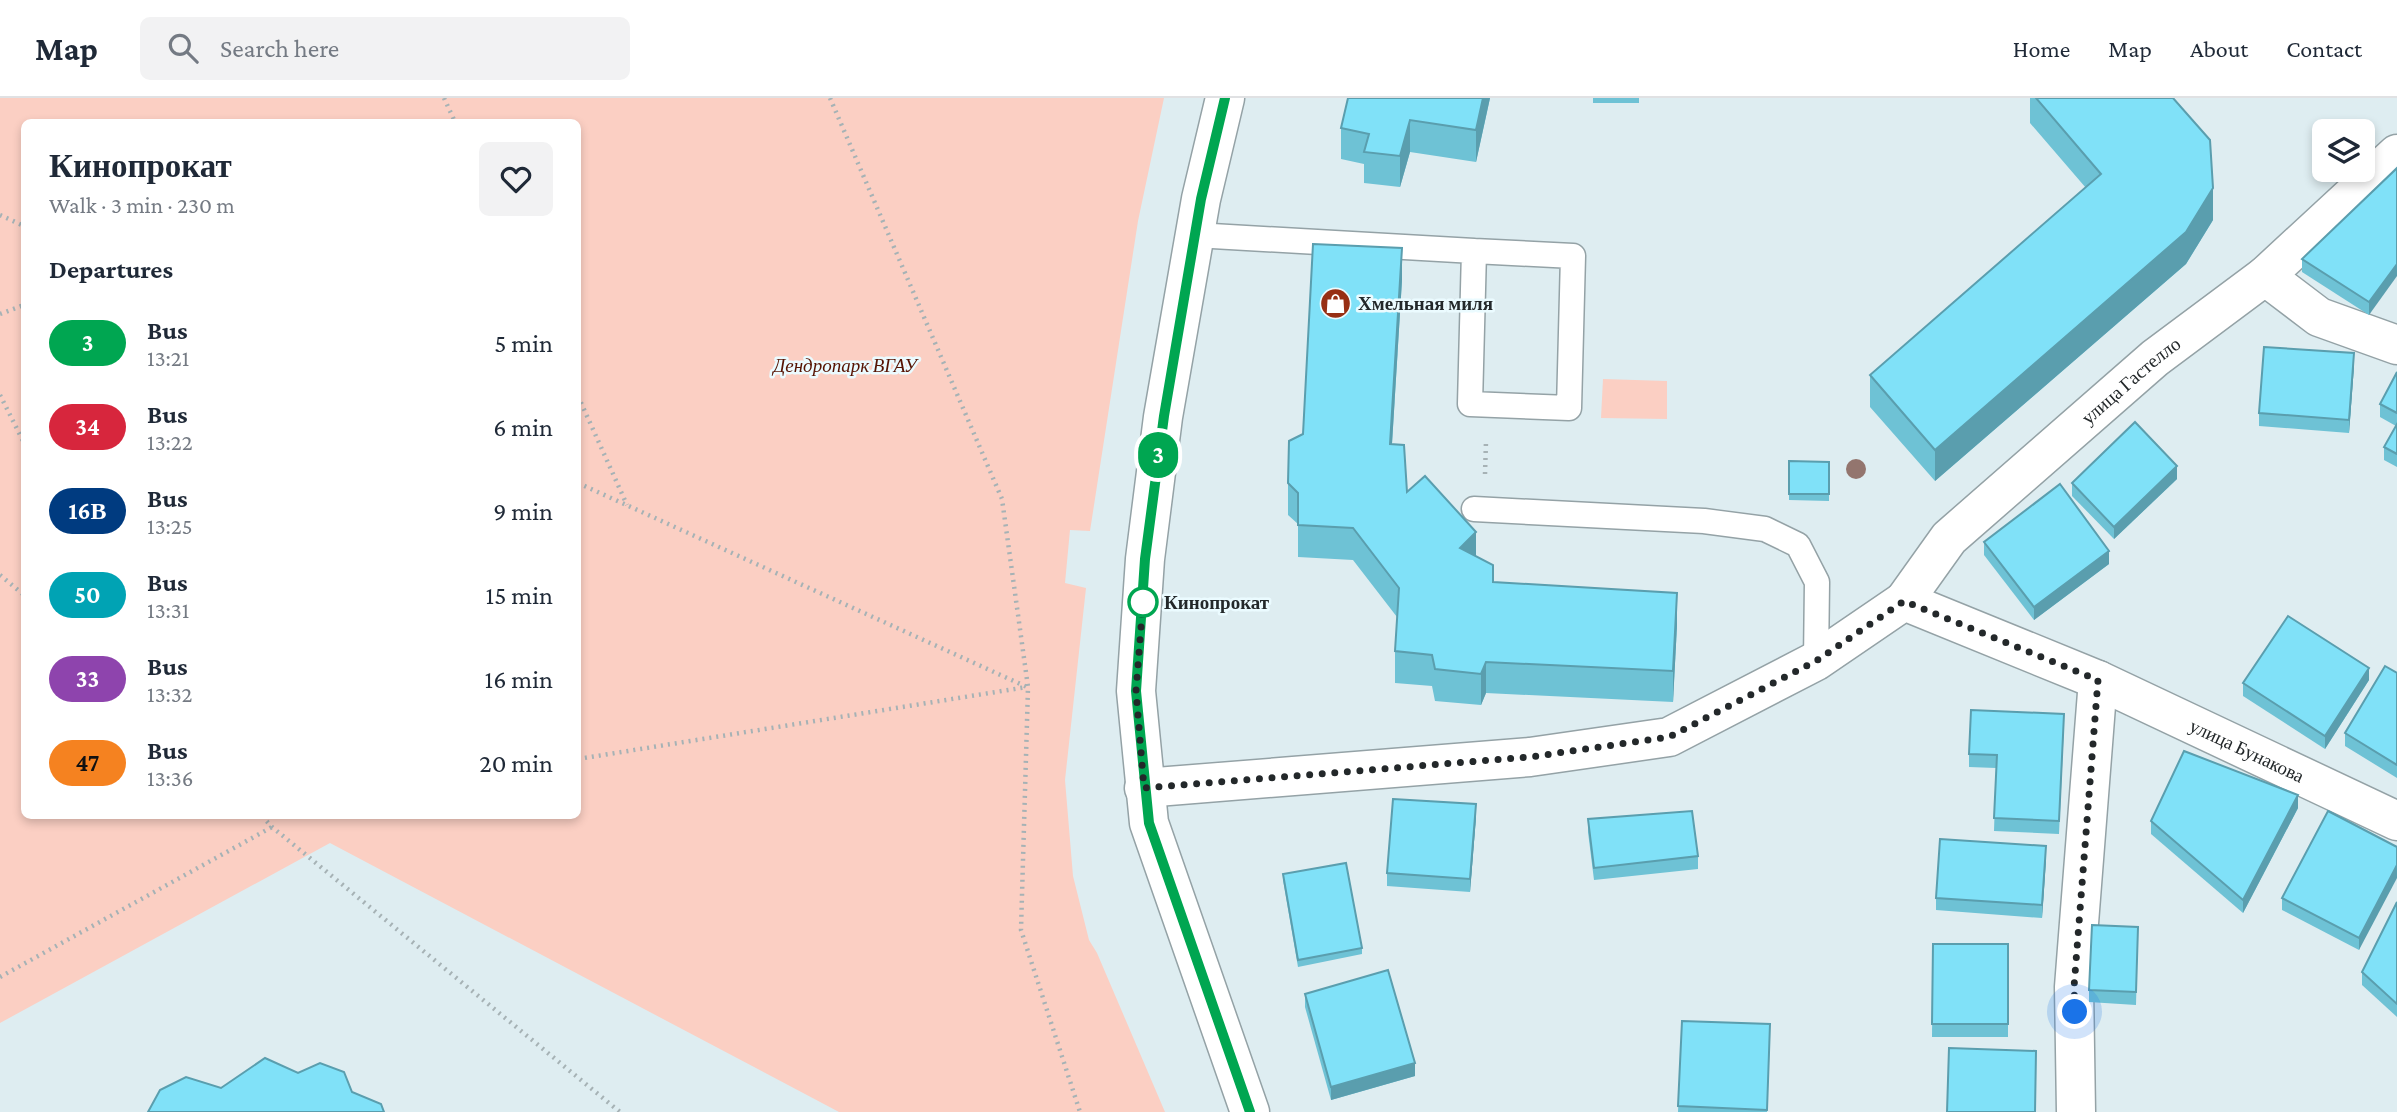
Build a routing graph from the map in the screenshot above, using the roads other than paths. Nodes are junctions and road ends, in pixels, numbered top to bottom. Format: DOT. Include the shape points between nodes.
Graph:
graph roads {
  1 [pos="1225,98"];
  2 [pos="2397,155"];
  3 [pos="1195,235"];
  4 [pos="1474,251"];
  5 [pos="2266,276"];
  6 [pos="2397,345"];
  7 [pos="1479,510"];
  8 [pos="1904,601"];
  9 [pos="1816,661"];
  10 [pos="2098,680"];
  11 [pos="1144,788"];
  12 [pos="2397,821"];
  13 [pos="1250,1112"];
  14 [pos="2076,1112"];
  1 -- 3 [label="street"];
  2 -- 5 [label="street, улица Гастелло"];
  3 -- 4 [label="lane"];
  3 -- 11 [label="street" via="1145,559 1136,691"];
  4 -- 4 [label="lane" via="1470,404 1569,408 1573,256"];
  5 -- 6 [label="street" via="2319,317"];
  5 -- 8 [label="street, улица Гастелло" via="2155,358 1949,538"];
  7 -- 9 [label="lane" via="1704,521 1765,529 1798,545 1817,582"];
  8 -- 9 [label="street"];
  8 -- 10 [label="street, улица Бунакова"];
  9 -- 11 [label="street" via="1669,737 1530,757"];
  10 -- 12 [label="street, улица Бунакова"];
  10 -- 14 [label="street" via="2074,987"];
  11 -- 13 [label="street" via="1149,823"];
}
